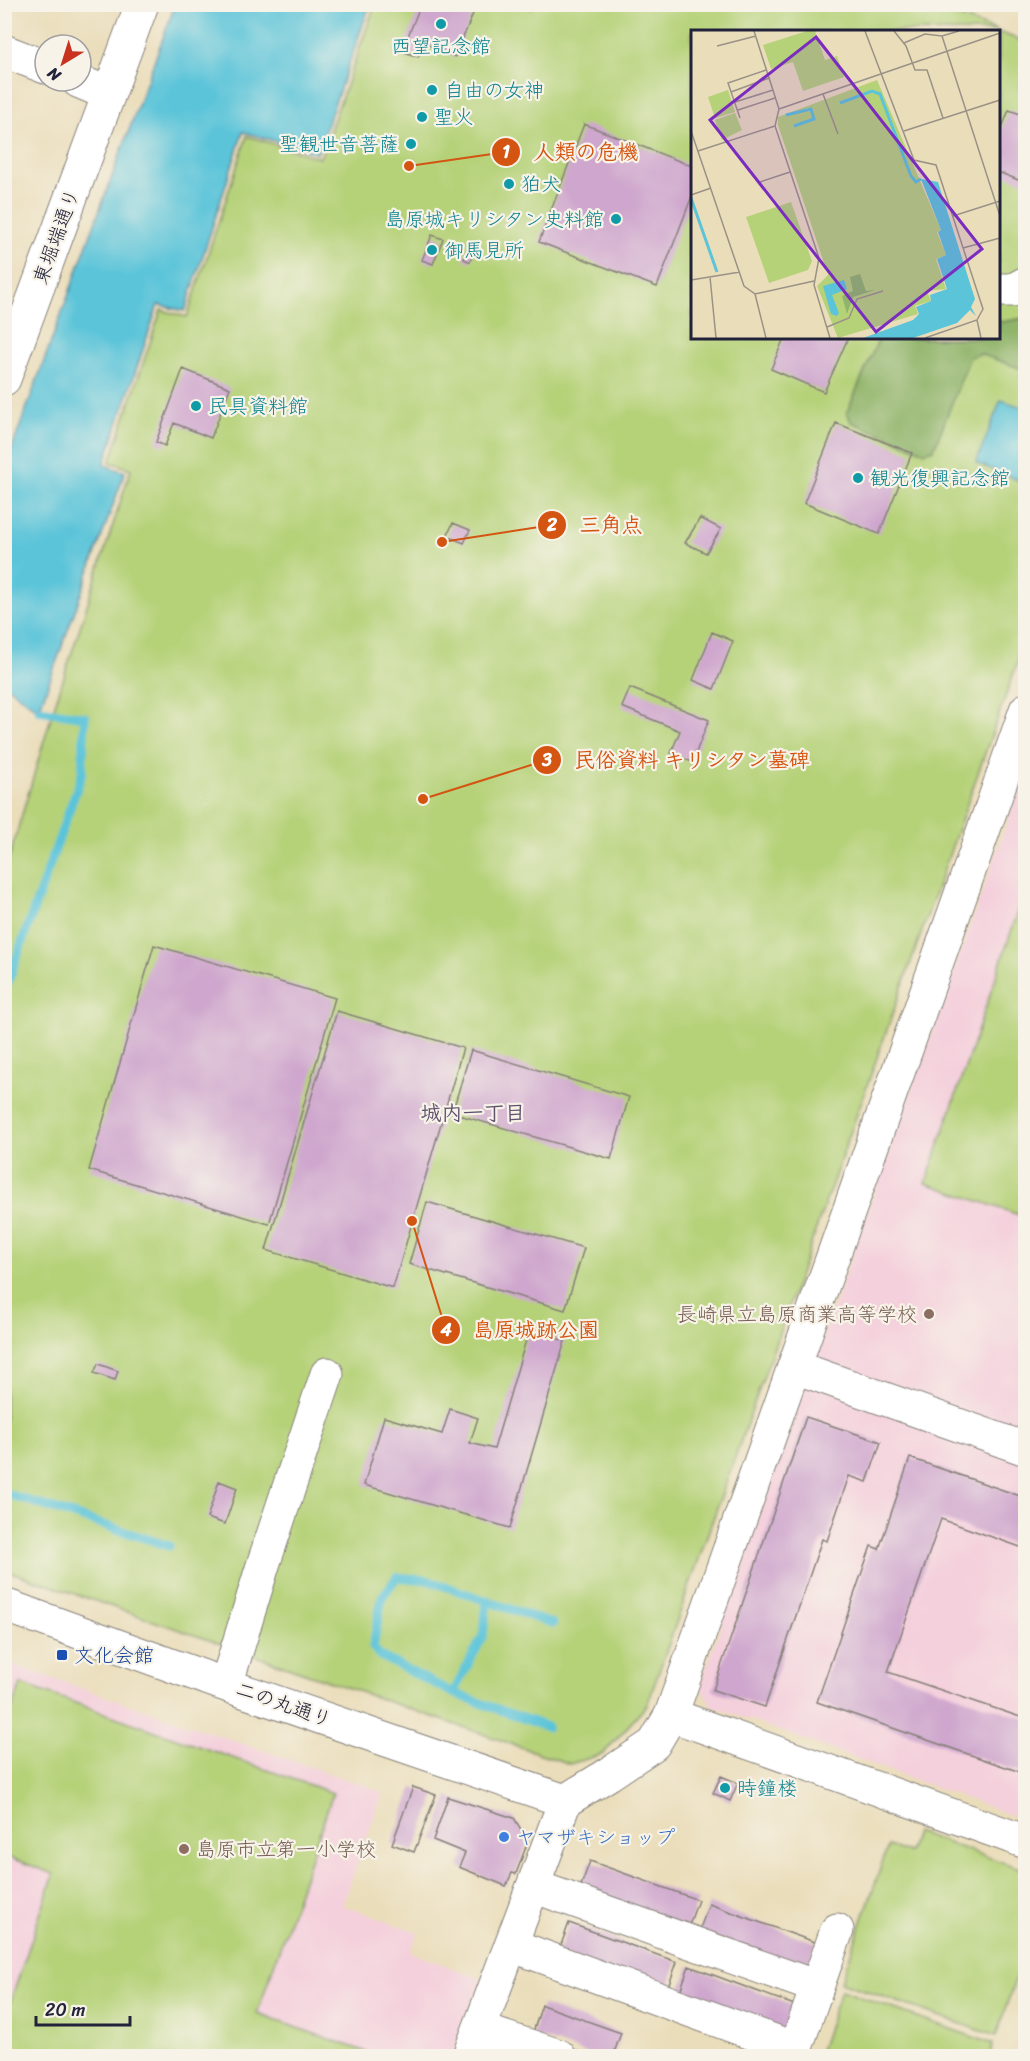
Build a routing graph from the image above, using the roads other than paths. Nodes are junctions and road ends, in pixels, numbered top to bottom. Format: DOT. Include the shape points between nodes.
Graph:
graph roads {
  1 [pos="142,4"];
  2 [pos="4,51"];
  3 [pos="33,63"];
  4 [pos="93,87"];
  5 [pos="109,94"];
  6 [pos="1026,283"];
  7 [pos="1000,290"];
  8 [pos="11,338"];
  9 [pos="4,379"];
  10 [pos="1026,710"];
  11 [pos="795,1367"];
  12 [pos="327,1374"];
  13 [pos="1023,1448"];
  14 [pos="4,1605"];
  15 [pos="226,1684"];
  16 [pos="671,1714"];
  17 [pos="565,1801"];
  18 [pos="1026,1842"];
  19 [pos="533,1886"];
  20 [pos="837,1930"];
  21 [pos="511,1945"];
  22 [pos="817,1987"];
  23 [pos="474,2043"];
  24 [pos="794,2053"];
  25 [pos="559,2056"];
  1 -- 5 [label="street, 東堀端通り"];
  2 -- 3 [label="street"];
  4 -- 5 [label="street"];
  5 -- 8 [label="street, 東堀端通り"];
  6 -- 7 [label="street" via="1012,290"];
  8 -- 9 [label="street, 東堀端通り"];
  10 -- 11 [label="street"];
  11 -- 13 [label="street"];
  11 -- 16 [label="street"];
  12 -- 15 [label="street"];
  14 -- 15 [label="street, 二の丸通り"];
  15 -- 17 [label="street, 二の丸通り"];
  16 -- 17 [label="street" via="654,1744"];
  16 -- 18 [label="street"];
  17 -- 19 [label="street"];
  19 -- 21 [label="street"];
  19 -- 22 [label="street"];
  20 -- 22 [label="street"];
  21 -- 23 [label="street"];
  21 -- 24 [label="street"];
  22 -- 24 [label="street"];
  23 -- 25 [label="street"];
}
